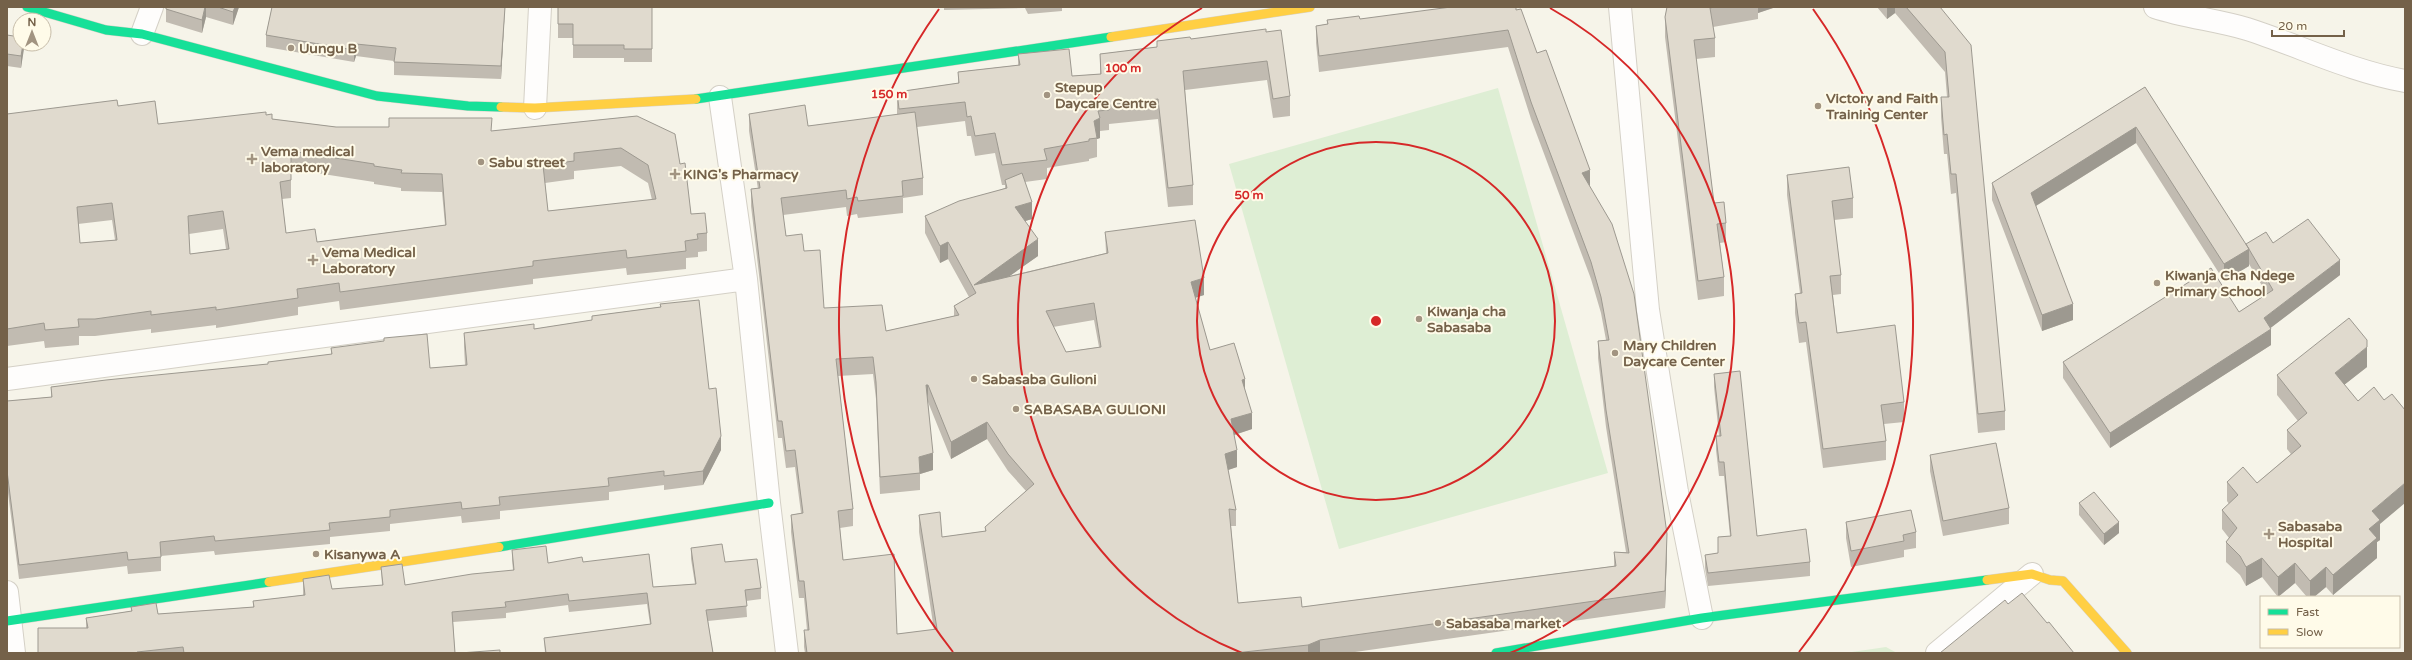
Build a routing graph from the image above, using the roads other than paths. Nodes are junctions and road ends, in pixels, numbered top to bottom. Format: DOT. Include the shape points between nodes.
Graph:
graph roads {
  1 [pos="27,7"];
  2 [pos="152,7"];
  3 [pos="540,7"];
  4 [pos="1310,7"];
  5 [pos="1620,7"];
  6 [pos="2155,7"];
  7 [pos="1287,8"];
  8 [pos="142,34"];
  9 [pos="2405,81"];
  10 [pos="720,97"];
  11 [pos="534,108"];
  12 [pos="746,279"];
  13 [pos="7,379"];
  14 [pos="769,503"];
  15 [pos="2032,574"];
  16 [pos="7,592"];
  17 [pos="1702,618"];
  18 [pos="9,621"];
  19 [pos="14,653"];
  20 [pos="787,653"];
  21 [pos="1496,653"];
  22 [pos="1937,653"];
  23 [pos="2127,653"];
  1 -- 8 [label="street" via="106,30"];
  2 -- 8 [label="street"];
  3 -- 11 [label="street"];
  4 -- 7 [label="street"];
  5 -- 17 [label="street" via="1648,310 1677,492"];
  6 -- 9 [label="street" via="2246,29 2378,76"];
  7 -- 10 [label="street"];
  8 -- 11 [label="street" via="377,96 468,106"];
  10 -- 11 [label="street"];
  10 -- 12 [label="street"];
  12 -- 13 [label="street"];
  12 -- 14 [label="street"];
  14 -- 18 [label="street" via="444,556"];
  14 -- 20 [label="street"];
  15 -- 17 [label="street"];
  15 -- 22 [label="street"];
  15 -- 23 [label="street" via="2063,581"];
  16 -- 18 [label="street"];
  17 -- 21 [label="street"];
  18 -- 19 [label="street"];
}
